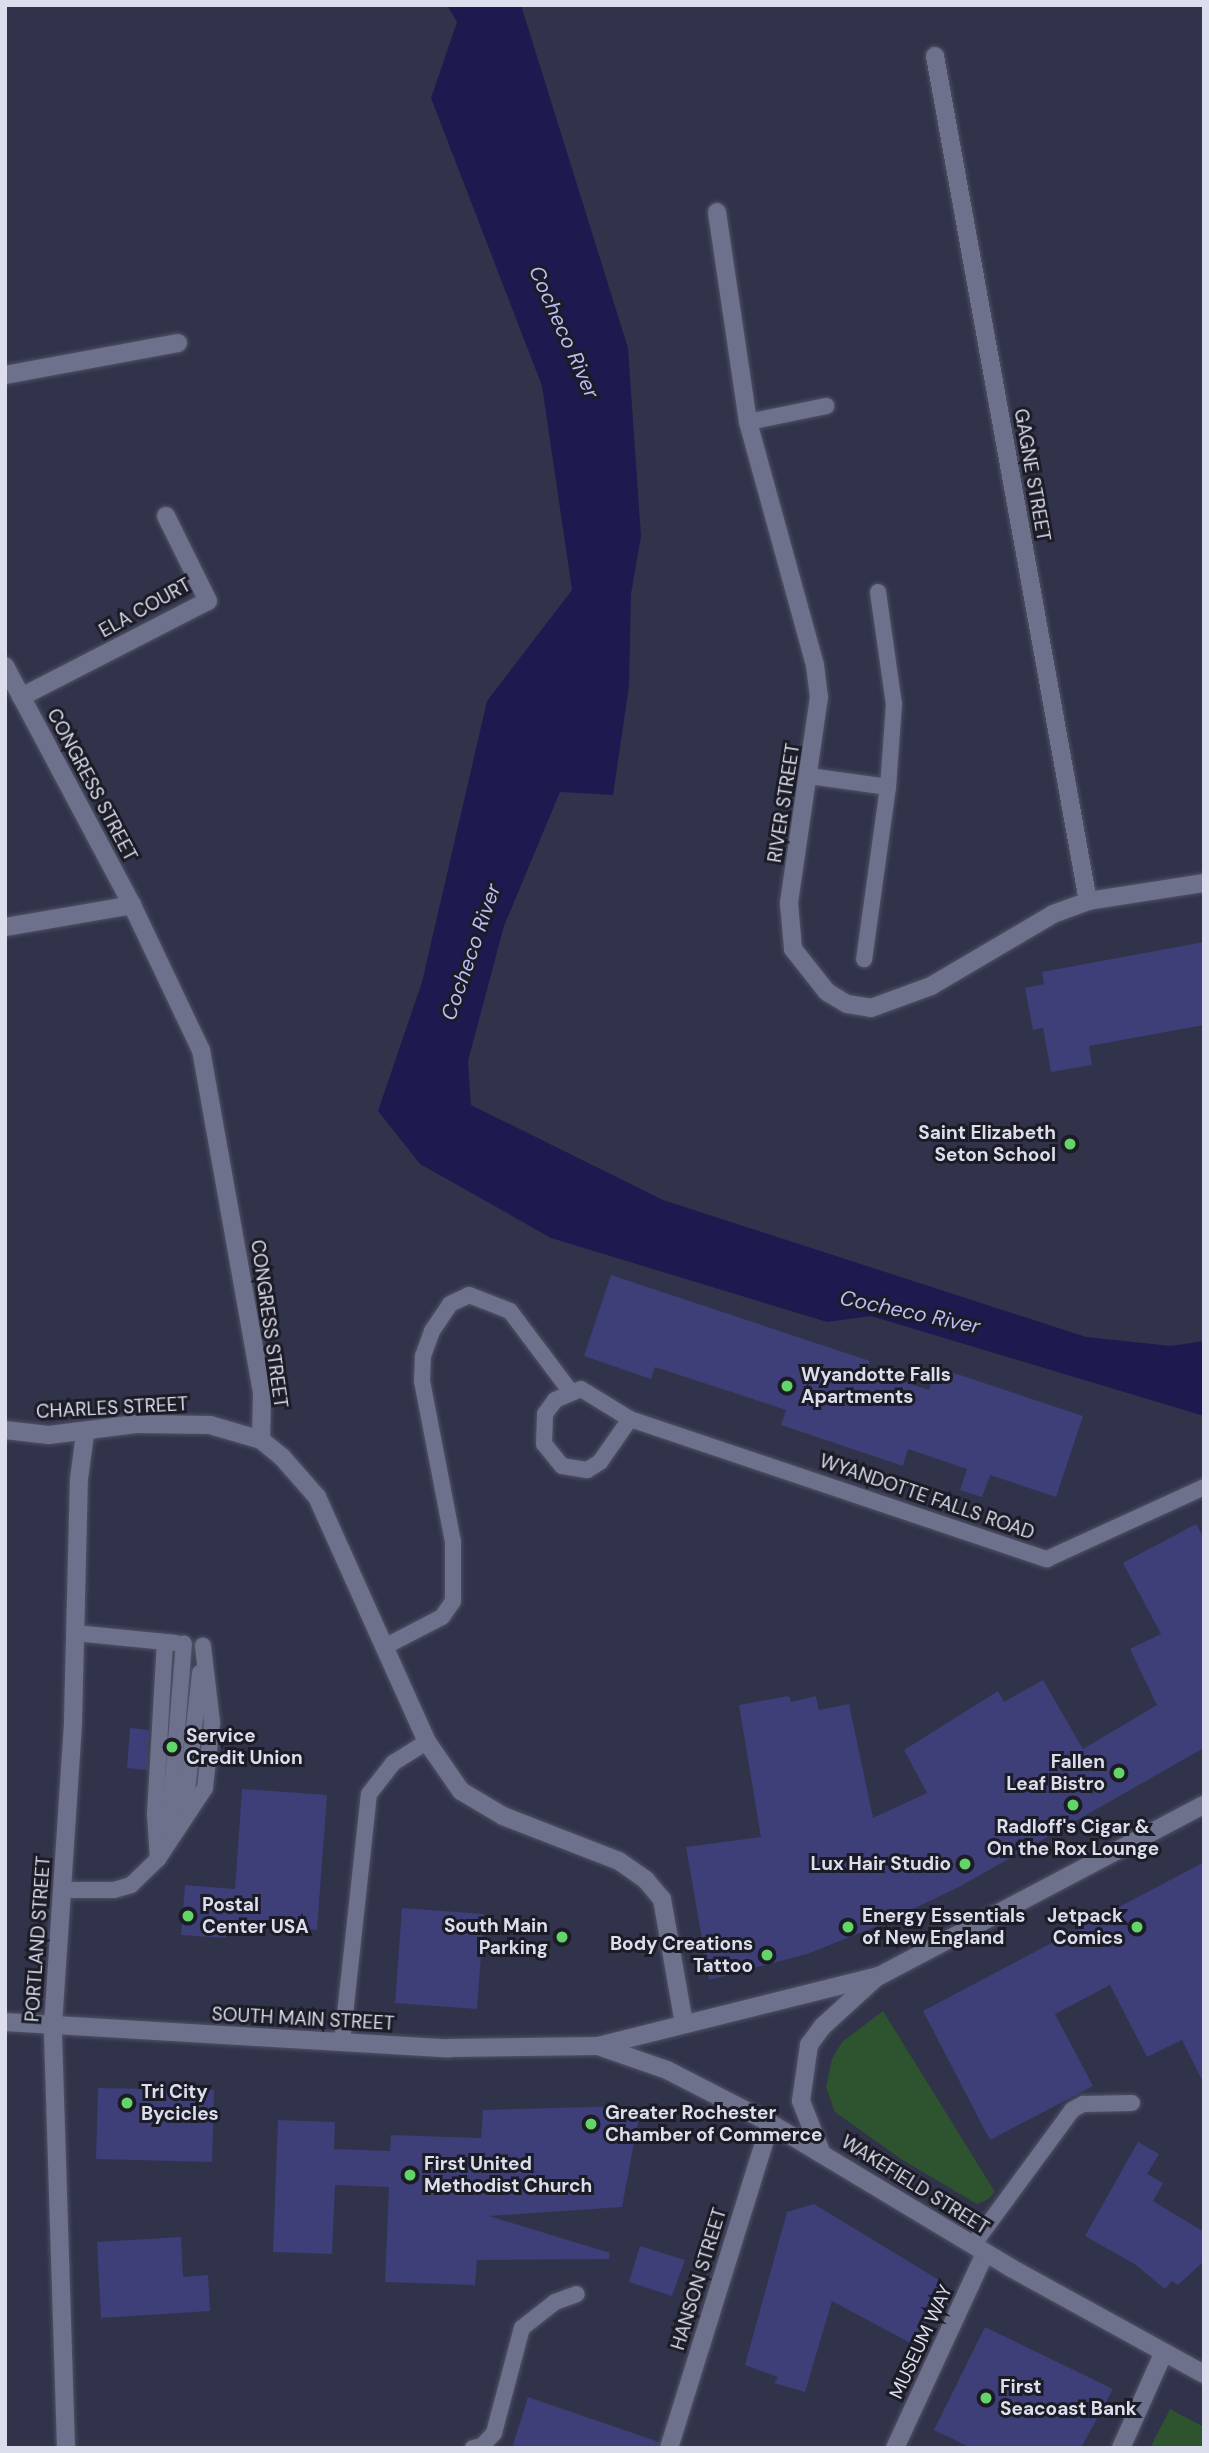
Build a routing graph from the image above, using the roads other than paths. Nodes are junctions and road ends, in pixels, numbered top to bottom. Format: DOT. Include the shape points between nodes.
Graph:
graph roads {
  1 [pos="935,56"];
  2 [pos="717,212"];
  3 [pos="178,343"];
  4 [pos="5,375"];
  5 [pos="827,406"];
  6 [pos="748,422"];
  7 [pos="166,516"];
  8 [pos="878,592"];
  9 [pos="5,666"];
  10 [pos="21,697"];
  11 [pos="809,776"];
  12 [pos="888,787"];
  13 [pos="1204,883"];
  14 [pos="1088,901"];
  15 [pos="132,905"];
  16 [pos="5,928"];
  17 [pos="864,959"];
  18 [pos="570,1391"];
  19 [pos="630,1419"];
  20 [pos="5,1430"];
  21 [pos="85,1434"];
  22 [pos="261,1440"];
  23 [pos="1204,1487"];
  24 [pos="75,1633"];
  25 [pos="165,1642"];
  26 [pos="184,1644"];
  27 [pos="384,1647"];
  28 [pos="427,1742"];
  29 [pos="1204,1805"];
  30 [pos="168,1841"];
  31 [pos="158,1859"];
  32 [pos="62,1890"];
  33 [pos="879,1976"];
  34 [pos="5,2022"];
  35 [pos="684,2024"];
  36 [pos="53,2025"];
  37 [pos="342,2042"];
  38 [pos="598,2046"];
  39 [pos="1132,2103"];
  40 [pos="770,2123"];
  41 [pos="821,2151"];
  42 [pos="979,2249"];
  43 [pos="577,2294"];
  44 [pos="1163,2354"];
  45 [pos="1204,2374"];
  46 [pos="66,2448"];
  47 [pos="473,2448"];
  48 [pos="669,2448"];
  49 [pos="895,2448"];
  50 [pos="1121,2448"];
  1 -- 14 [label="street, GAGNE STREET"];
  2 -- 6 [label="street, RIVER STREET"];
  3 -- 4 [label="street"];
  5 -- 6 [label="lane"];
  6 -- 11 [label="street, RIVER STREET" via="815,665 818,719"];
  7 -- 10 [label="street, ELA COURT" via="208,601"];
  8 -- 12 [label="lane" via="894,704"];
  9 -- 10 [label="street, CONGRESS STREET"];
  10 -- 15 [label="street, CONGRESS STREET"];
  11 -- 12 [label="lane"];
  11 -- 14 [label="street, RIVER STREET" via="788,927 793,949 810,972 827,992 847,1004 871,1008 899,1001 1053,914"];
  12 -- 17 [label="lane"];
  13 -- 14 [label="street, RIVER STREET"];
  15 -- 16 [label="street"];
  15 -- 22 [label="street, CONGRESS STREET" via="201,1050 211,1089 262,1393"];
  18 -- 19 [label="lane, WYANDOTTE FALLS ROAD" via="597,1396"];
  18 -- 19 [label="lane" via="555,1400 541,1431 552,1458 562,1466 587,1470 600,1462"];
  18 -- 27 [label="lane" via="510,1311 469,1294 450,1304 432,1331 423,1356 422,1381 453,1542 453,1601 442,1617"];
  19 -- 23 [label="lane, WYANDOTTE FALLS ROAD" via="1047,1559"];
  20 -- 21 [label="street, CHARLES STREET"];
  21 -- 22 [label="street, CHARLES STREET" via="159,1422 210,1425"];
  21 -- 24 [label="street, PORTLAND STREET" via="79,1479"];
  22 -- 27 [label="street" via="301,1475 317,1497"];
  24 -- 25 [label="lane"];
  24 -- 32 [label="street, PORTLAND STREET"];
  25 -- 26 [label="lane"];
  25 -- 31 [label="lane" via="155,1814"];
  26 -- 30 [label="lane"];
  26 -- 30 [label="lane" via="203,1646 212,1722 205,1788"];
  27 -- 28 [label="street"];
  28 -- 35 [label="street" via="461,1791 480,1805 619,1861 645,1879 662,1899"];
  28 -- 37 [label="lane" via="393,1763 369,1794"];
  29 -- 33 [label="street"];
  30 -- 31 [label="lane"];
  31 -- 32 [label="lane" via="131,1885 114,1890"];
  32 -- 36 [label="street, PORTLAND STREET"];
  33 -- 35 [label="street"];
  33 -- 41 [label="street" via="823,2026 809,2045 801,2101"];
  34 -- 36 [label="street, SOUTH MAIN STREET"];
  35 -- 38 [label="street"];
  36 -- 37 [label="street, SOUTH MAIN STREET"];
  36 -- 46 [label="street, PORTLAND STREET"];
  37 -- 38 [label="street, SOUTH MAIN STREET"];
  38 -- 40 [label="street, WAKEFIELD STREET" via="667,2070"];
  39 -- 42 [label="lane" via="1083,2104 1072,2110"];
  40 -- 41 [label="street, WAKEFIELD STREET"];
  40 -- 48 [label="street, HANSON STREET"];
  41 -- 42 [label="street, WAKEFIELD STREET"];
  42 -- 44 [label="street, WAKEFIELD STREET"];
  42 -- 49 [label="street, MUSEUM WAY"];
  43 -- 47 [label="lane" via="555,2302 522,2328 494,2433 482,2446"];
  44 -- 45 [label="street, WAKEFIELD STREET"];
  44 -- 50 [label="street"];
}
